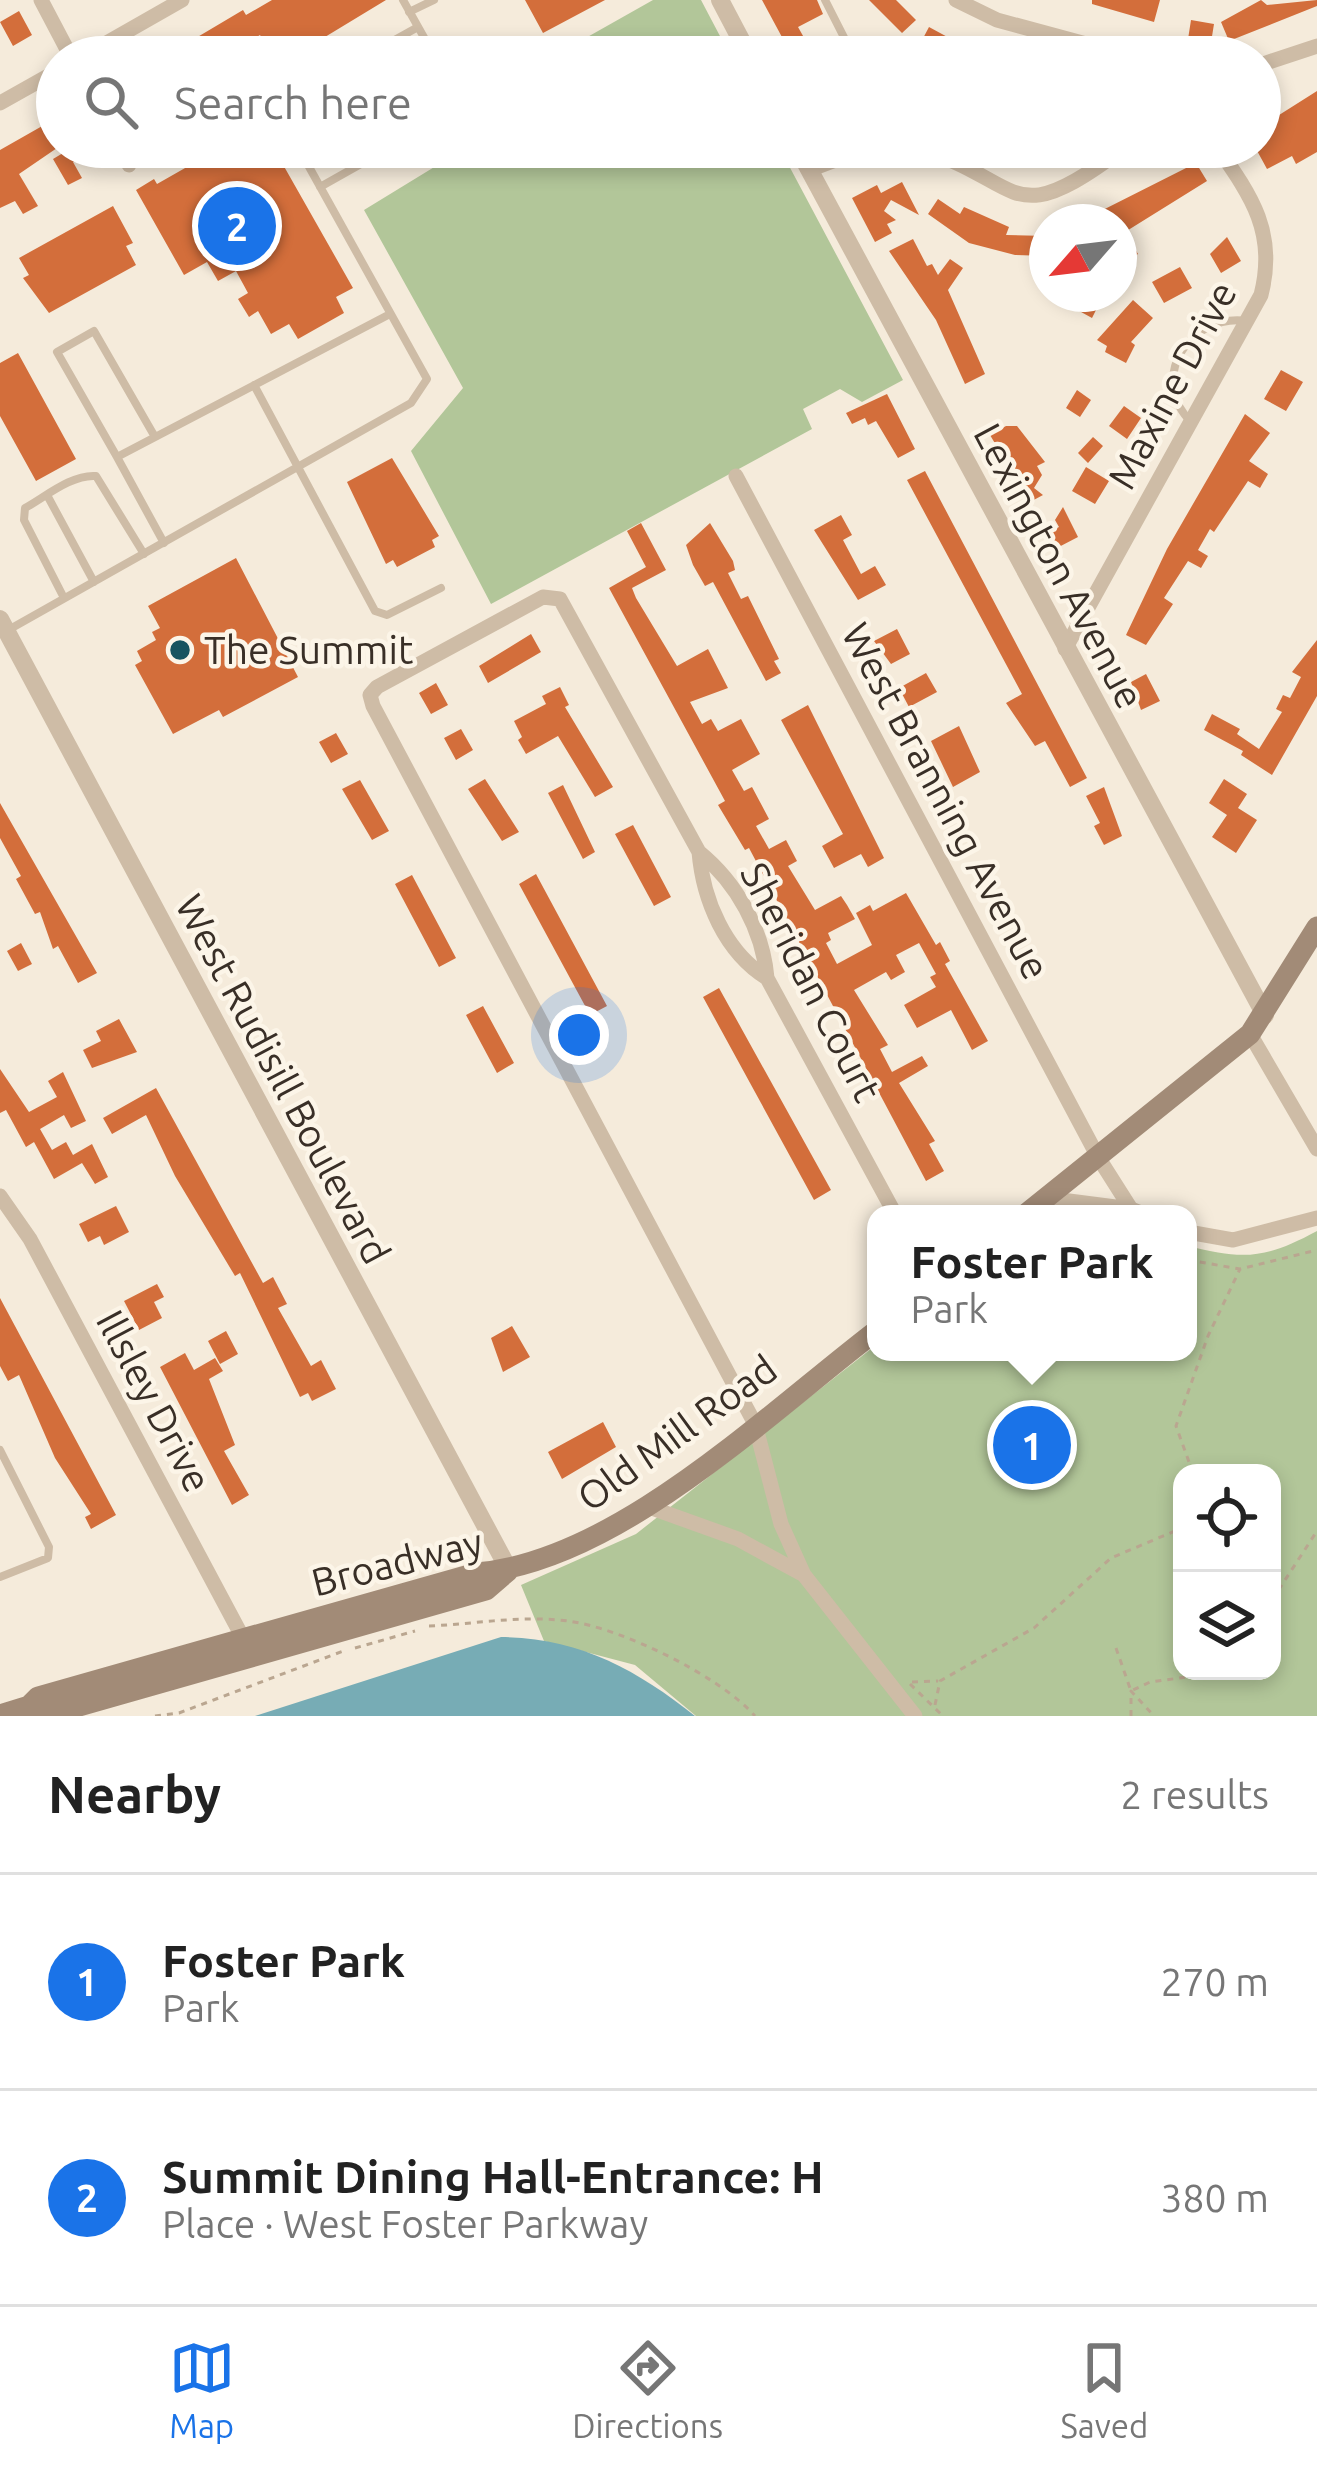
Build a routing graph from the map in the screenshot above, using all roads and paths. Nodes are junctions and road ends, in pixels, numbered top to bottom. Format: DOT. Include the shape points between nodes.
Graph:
graph roads {
  1 [pos="41,0"];
  2 [pos="182,0"];
  3 [pos="403,0"];
  4 [pos="434,0"];
  5 [pos="720,0"];
  6 [pos="825,0"];
  7 [pos="956,0"];
  8 [pos="409,12"];
  9 [pos="418,27"];
  10 [pos="60,36"];
  11 [pos="119,36"];
  12 [pos="402,36"];
  13 [pos="423,36"];
  14 [pos="739,36"];
  15 [pos="843,36"];
  16 [pos="1056,36"];
  17 [pos="1317,46"];
  18 [pos="1281,58"];
  19 [pos="36,83"];
  20 [pos="0,103"];
  21 [pos="310,168"];
  22 [pos="354,168"];
  23 [pos="814,168"];
  24 [pos="957,168"];
  25 [pos="1096,168"];
  26 [pos="1231,168"];
  27 [pos="809,170"];
  28 [pos="320,187"];
  29 [pos="390,314"];
  30 [pos="1248,321"];
  31 [pos="254,385"];
  32 [pos="1192,423"];
  33 [pos="154,437"];
  34 [pos="117,458"];
  35 [pos="298,464"];
  36 [pos="736,476"];
  37 [pos="47,495"];
  38 [pos="164,543"];
  39 [pos="144,554"];
  40 [pos="94,581"];
  41 [pos="441,588"];
  42 [pos="64,598"];
  43 [pos="2,628"];
  44 [pos="1065,649"];
  45 [pos="699,852"];
  46 [pos="1317,927"];
  47 [pos="767,978"];
  48 [pos="1265,1016"];
  49 [pos="1250,1034"];
  50 [pos="1317,1150"];
  51 [pos="1098,1157"];
  52 [pos="0,1196"];
  53 [pos="1046,1198"];
  54 [pos="890,1205"];
  55 [pos="1037,1205"];
  56 [pos="1095,1205"];
  57 [pos="1133,1205"];
  58 [pos="1317,1218"];
  59 [pos="1197,1234"];
  60 [pos="1317,1250"];
  61 [pos="1197,1262"];
  62 [pos="1240,1269"];
  63 [pos="867,1338"];
  64 [pos="755,1424"];
  65 [pos="0,1450"];
  66 [pos="1190,1464"];
  67 [pos="650,1507"];
  68 [pos="1317,1531"];
  69 [pos="1173,1532"];
  70 [pos="509,1570"];
  71 [pos="804,1575"];
  72 [pos="0,1576"];
  73 [pos="1281,1586"];
  74 [pos="244,1640"];
  75 [pos="1116,1648"];
  76 [pos="898,1672"];
  77 [pos="1173,1679"];
  78 [pos="940,1681"];
  79 [pos="909,1682"];
  80 [pos="1131,1691"];
  81 [pos="935,1705"];
  82 [pos="29,1706"];
  83 [pos="0,1715"];
  84 [pos="155,1716"];
  85 [pos="755,1716"];
  86 [pos="915,1716"];
  87 [pos="944,1716"];
  88 [pos="1131,1716"];
  89 [pos="1154,1716"];
  1 -- 10 [label="street"];
  2 -- 11 [label="street"];
  3 -- 8 [label="lane"];
  4 -- 8 [label="lane"];
  5 -- 14 [label="street"];
  6 -- 15 [label="lane"];
  7 -- 16 [label="street"];
  8 -- 9 [label="lane"];
  9 -- 12 [label="lane"];
  9 -- 13 [label="lane"];
  17 -- 18 [label="street"];
  19 -- 20 [label="street"];
  21 -- 28 [label="lane"];
  22 -- 28 [label="lane"];
  23 -- 27 [label="street"];
  24 -- 25 [label="street" via="1038,196"];
  26 -- 30 [label="street, Maxine Drive" via="1267,235 1269,265"];
  27 -- 44 [label="street, Lexington Avenue"];
  28 -- 29 [label="lane"];
  29 -- 31 [label="lane"];
  29 -- 35 [label="lane" via="427,380 411,403"];
  30 -- 32 [label="street, Maxine Drive"];
  30 -- 32 [label="lane" via="1220,317 1190,337 1174,390"];
  31 -- 33 [label="lane"];
  31 -- 35 [label="lane"];
  32 -- 44 [label="street, Maxine Drive"];
  33 -- 34 [label="lane"];
  33 -- 34 [label="lane" via="94,331 57,352"];
  34 -- 38 [label="lane"];
  35 -- 38 [label="lane"];
  35 -- 41 [label="lane" via="375,611 387,615"];
  36 -- 51 [label="street, West Branning Avenue"];
  37 -- 39 [label="lane" via="96,476"];
  37 -- 40 [label="lane"];
  37 -- 42 [label="lane" via="25,508 24,520"];
  38 -- 39 [label="lane"];
  39 -- 40 [label="lane"];
  40 -- 42 [label="lane"];
  42 -- 43 [label="lane"];
  43 -- 70 [label="street, West Rudisill Boulevard"];
  44 -- 48 [label="street, Lexington Avenue"];
  45 -- 47 [label="street, Sheridan Court" via="730,883 760,938"];
  45 -- 47 [label="street" via="706,896 736,954"];
  45 -- 64 [label="street, Sheridan Court" via="556,597 543,597 370,695"];
  46 -- 48 [label="main road"];
  47 -- 54 [label="street, Sheridan Court"];
  48 -- 49 [label="main road"];
  49 -- 50 [label="street"];
  49 -- 51 [label="main road"];
  51 -- 53 [label="main road"];
  51 -- 57 [label="street, West Branning Avenue"];
  52 -- 74 [label="street, Illsley Drive"];
  53 -- 55 [label="main road"];
  53 -- 56 [label="street"];
  58 -- 59 [label="street" via="1233,1240"];
  60 -- 62 [label="path"];
  61 -- 62 [label="path"];
  62 -- 66 [label="path" via="1176,1426"];
  63 -- 64 [label="main road, Old Mill Road"];
  64 -- 67 [label="main road, Old Mill Road"];
  64 -- 71 [label="street" via="781,1525"];
  65 -- 72 [label="lane" via="49,1547 38,1564"];
  67 -- 70 [label="main road, Old Mill Road" via="590,1541"];
  67 -- 71 [label="street"];
  68 -- 73 [label="path"];
  69 -- 78 [label="path" via="1112,1558 1034,1628"];
  70 -- 74 [label="main road, Broadway"];
  70 -- 82 [label="main road, Broadway" via="486,1590 338,1635 65,1710"];
  71 -- 86 [label="street"];
  74 -- 82 [label="main road, Broadway"];
  75 -- 80 [label="path"];
  76 -- 79 [label="path"];
  77 -- 80 [label="path"];
  78 -- 79 [label="path"];
  78 -- 81 [label="path"];
  79 -- 81 [label="path"];
  80 -- 88 [label="path"];
  80 -- 89 [label="path"];
  81 -- 87 [label="path"];
  82 -- 83 [label="main road, Broadway"];
  84 -- 85 [label="path" via="428,1626 533,1619 572,1621 707,1676"];
}
